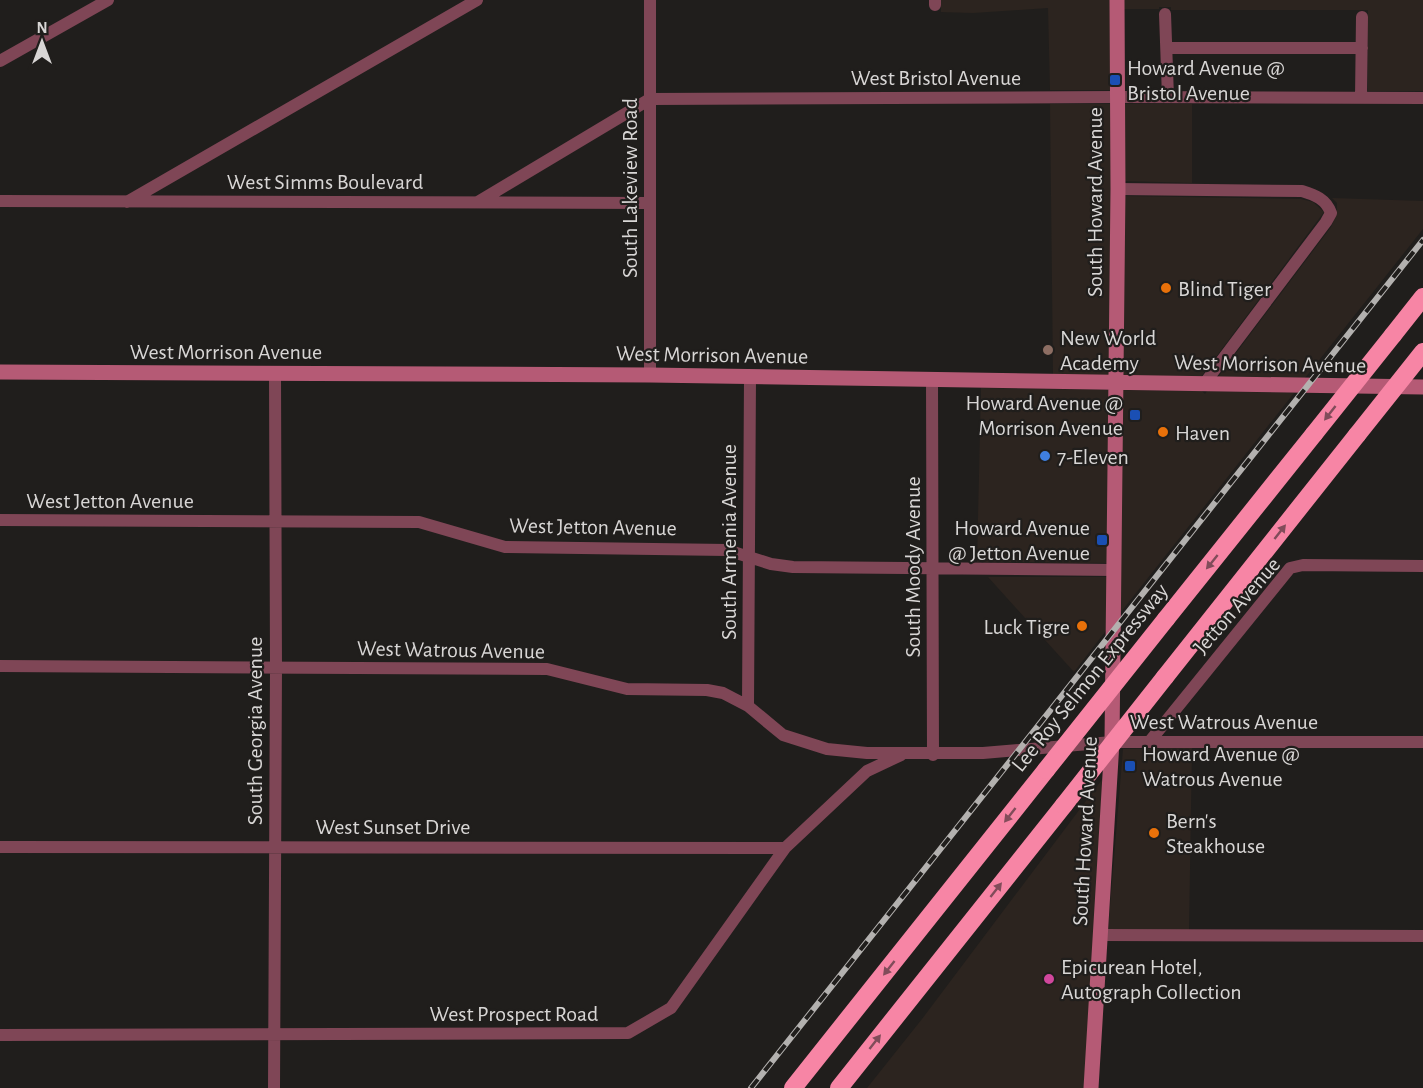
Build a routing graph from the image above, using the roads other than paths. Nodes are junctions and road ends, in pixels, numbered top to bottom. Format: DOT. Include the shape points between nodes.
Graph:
graph roads {
  1 [pos="108,0"];
  2 [pos="477,0"];
  3 [pos="650,0"];
  4 [pos="1117,0"];
  5 [pos="1165,14"];
  6 [pos="1362,17"];
  7 [pos="1167,48"];
  8 [pos="1362,48"];
  9 [pos="0,61"];
  10 [pos="1117,97"];
  11 [pos="1168,97"];
  12 [pos="1361,98"];
  13 [pos="1423,98"];
  14 [pos="650,99"];
  15 [pos="1118,189"];
  16 [pos="0,201"];
  17 [pos="126,202"];
  18 [pos="478,202"];
  19 [pos="650,203"];
  20 [pos="1423,297"];
  21 [pos="1423,352"];
  22 [pos="0,372"];
  23 [pos="275,375"];
  24 [pos="650,375"];
  25 [pos="750,378"];
  26 [pos="932,380"];
  27 [pos="1115,383"];
  28 [pos="1204,384"];
  29 [pos="1423,387"];
  30 [pos="0,520"];
  31 [pos="274,522"];
  32 [pos="750,558"];
  33 [pos="1423,566"];
  34 [pos="933,569"];
  35 [pos="1115,570"];
  36 [pos="0,666"];
  37 [pos="276,668"];
  38 [pos="748,706"];
  39 [pos="1150,741"];
  40 [pos="1112,742"];
  41 [pos="1423,742"];
  42 [pos="905,753"];
  43 [pos="933,754"];
  44 [pos="0,847"];
  45 [pos="274,847"];
  46 [pos="785,848"];
  47 [pos="1101,935"];
  48 [pos="1423,936"];
  49 [pos="0,1035"];
  50 [pos="273,1035"];
  51 [pos="274,1088"];
  52 [pos="793,1088"];
  53 [pos="839,1088"];
  54 [pos="1091,1088"];
  1 -- 9 [label="street"];
  2 -- 17 [label="street"];
  3 -- 14 [label="street, South Lakeview Road"];
  4 -- 10 [label="street, South Howard Avenue"];
  5 -- 7 [label="street"];
  6 -- 8 [label="street"];
  7 -- 8 [label="street"];
  7 -- 11 [label="street"];
  8 -- 12 [label="street"];
  10 -- 11 [label="street, West Bristol Avenue"];
  10 -- 14 [label="street, West Bristol Avenue"];
  10 -- 15 [label="street, South Howard Avenue"];
  11 -- 12 [label="street, West Bristol Avenue"];
  12 -- 13 [label="street, West Bristol Avenue"];
  14 -- 18 [label="street"];
  14 -- 19 [label="street, South Lakeview Road"];
  15 -- 27 [label="street, South Howard Avenue"];
  15 -- 28 [label="street" via="1302,191 1316,195 1328,205 1326,222"];
  16 -- 17 [label="street, West Simms Boulevard"];
  17 -- 18 [label="street, West Simms Boulevard"];
  18 -- 19 [label="street, West Simms Boulevard"];
  19 -- 24 [label="street, South Lakeview Road"];
  20 -- 52 [label="highway, Lee Roy Selmon Expressway, one-way, bridge"];
  53 -- 21 [label="highway, one-way, bridge"];
  22 -- 23 [label="street, West Morrison Avenue"];
  23 -- 24 [label="street, West Morrison Avenue"];
  23 -- 31 [label="street, South Georgia Avenue"];
  24 -- 25 [label="street, West Morrison Avenue"];
  25 -- 26 [label="street, West Morrison Avenue"];
  25 -- 32 [label="street, South Armenia Avenue"];
  26 -- 27 [label="street, West Morrison Avenue"];
  26 -- 34 [label="street, South Moody Avenue"];
  27 -- 28 [label="street, West Morrison Avenue"];
  27 -- 35 [label="street, South Howard Avenue"];
  28 -- 29 [label="street, West Morrison Avenue"];
  30 -- 31 [label="street, West Jetton Avenue"];
  31 -- 32 [label="street, West Jetton Avenue" via="419,522 505,547 727,550"];
  31 -- 37 [label="street, South Georgia Avenue"];
  32 -- 34 [label="street, West Jetton Avenue" via="793,567"];
  32 -- 38 [label="street, South Armenia Avenue"];
  33 -- 39 [label="street, Jetton Avenue" via="1290,568"];
  34 -- 35 [label="street, West Jetton Avenue"];
  34 -- 43 [label="street, South Moody Avenue"];
  35 -- 40 [label="street, South Howard Avenue"];
  36 -- 37 [label="street, West Watrous Avenue"];
  37 -- 38 [label="street, West Watrous Avenue" via="547,669 627,689 707,690 723,693"];
  37 -- 45 [label="street, South Georgia Avenue"];
  38 -- 42 [label="street, West Watrous Avenue" via="783,735 808,745 867,753"];
  39 -- 40 [label="street, West Watrous Avenue"];
  39 -- 41 [label="street, West Watrous Avenue"];
  40 -- 43 [label="street, West Watrous Avenue"];
  40 -- 47 [label="street, South Howard Avenue"];
  42 -- 43 [label="street, West Watrous Avenue"];
  42 -- 46 [label="street, West Prospect Road" via="867,771"];
  44 -- 45 [label="street, West Sunset Drive"];
  45 -- 46 [label="street, West Sunset Drive"];
  45 -- 50 [label="street, South Georgia Avenue"];
  46 -- 50 [label="street, West Prospect Road" via="671,1008 628,1034"];
  47 -- 48 [label="street"];
  47 -- 54 [label="street, South Howard Avenue"];
  49 -- 50 [label="street, West Prospect Road"];
  50 -- 51 [label="street, South Georgia Avenue"];
}
